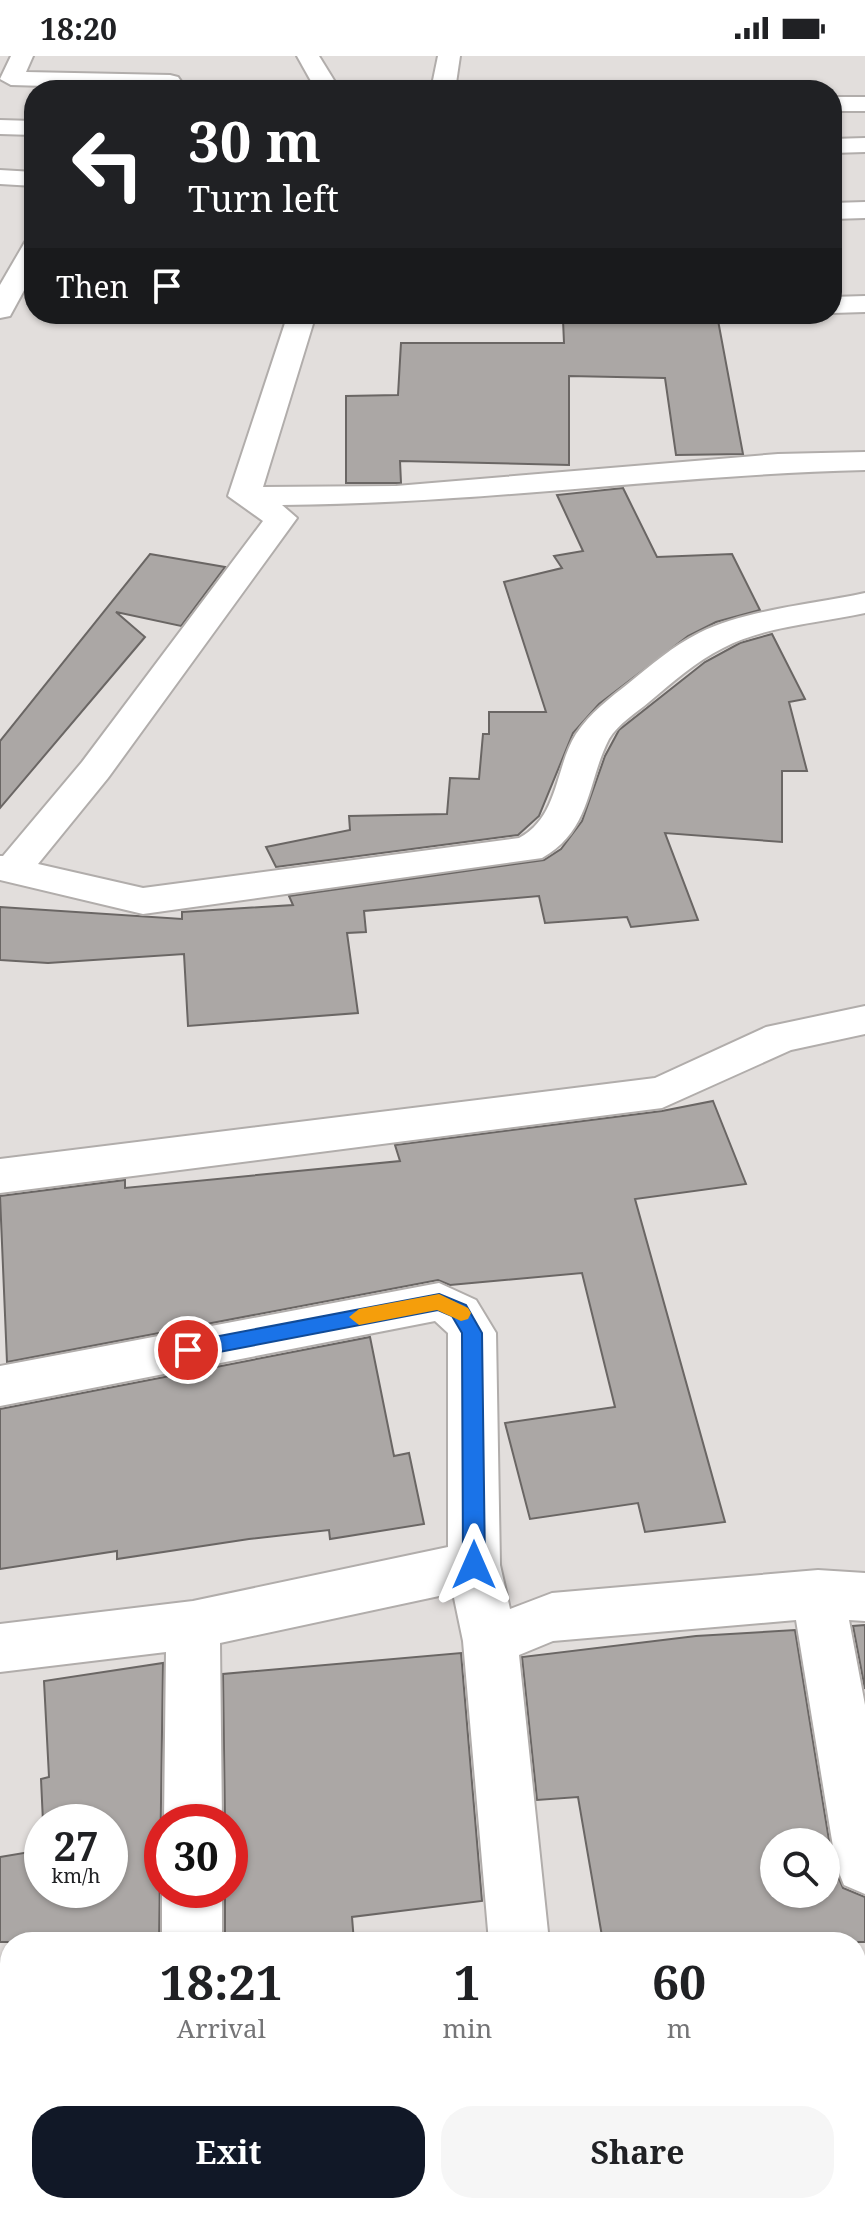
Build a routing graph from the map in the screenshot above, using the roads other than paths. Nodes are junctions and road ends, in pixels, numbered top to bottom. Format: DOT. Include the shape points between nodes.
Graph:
graph roads {
  1 [pos="22,56"];
  2 [pos="308,56"];
  3 [pos="449,56"];
  4 [pos="90,80"];
  5 [pos="322,80"];
  6 [pos="445,80"];
  7 [pos="842,104"];
  8 [pos="865,104"];
  9 [pos="0,127"];
  10 [pos="24,128"];
  11 [pos="865,145"];
  12 [pos="842,146"];
  13 [pos="0,177"];
  14 [pos="24,178"];
  15 [pos="865,210"];
  16 [pos="842,211"];
  17 [pos="24,266"];
  18 [pos="865,304"];
  19 [pos="842,305"];
  20 [pos="0,310"];
  21 [pos="299,324"];
  22 [pos="865,461"];
  23 [pos="244,496"];
  24 [pos="865,603"];
  25 [pos="7,869"];
  26 [pos="865,1020"];
  27 [pos="0,1176"];
  28 [pos="0,1386"];
  29 [pos="474,1565"];
  30 [pos="841,1596"];
  31 [pos="193,1625"];
  32 [pos="490,1641"];
  33 [pos="0,1648"];
  34 [pos="193,1804"];
  35 [pos="865,1865"];
  36 [pos="192,1908"];
  37 [pos="192,1932"];
  38 [pos="518,1932"];
  1 -- 4 [label="street" via="11,78"];
  2 -- 5 [label="street"];
  3 -- 6 [label="street"];
  7 -- 8 [label="street"];
  9 -- 10 [label="street"];
  11 -- 12 [label="street"];
  13 -- 14 [label="street"];
  15 -- 16 [label="street"];
  17 -- 20 [label="street"];
  18 -- 19 [label="street"];
  21 -- 23 [label="street"];
  22 -- 23 [label="street" via="778,463 396,495"];
  23 -- 25 [label="street" via="281,518 95,770"];
  24 -- 25 [label="street" via="743,629 684,656 592,737 573,796 543,841 528,849 143,901"];
  26 -- 27 [label="street" via="781,1037 662,1093"];
  28 -- 29 [label="street" via="439,1302 459,1311 472,1333"];
  29 -- 31 [label="street"];
  29 -- 32 [label="street"];
  30 -- 32 [label="street" via="552,1617"];
  30 -- 35 [label="street"];
  31 -- 33 [label="street"];
  31 -- 34 [label="street"];
  32 -- 38 [label="street"];
  36 -- 37 [label="street"];
}
